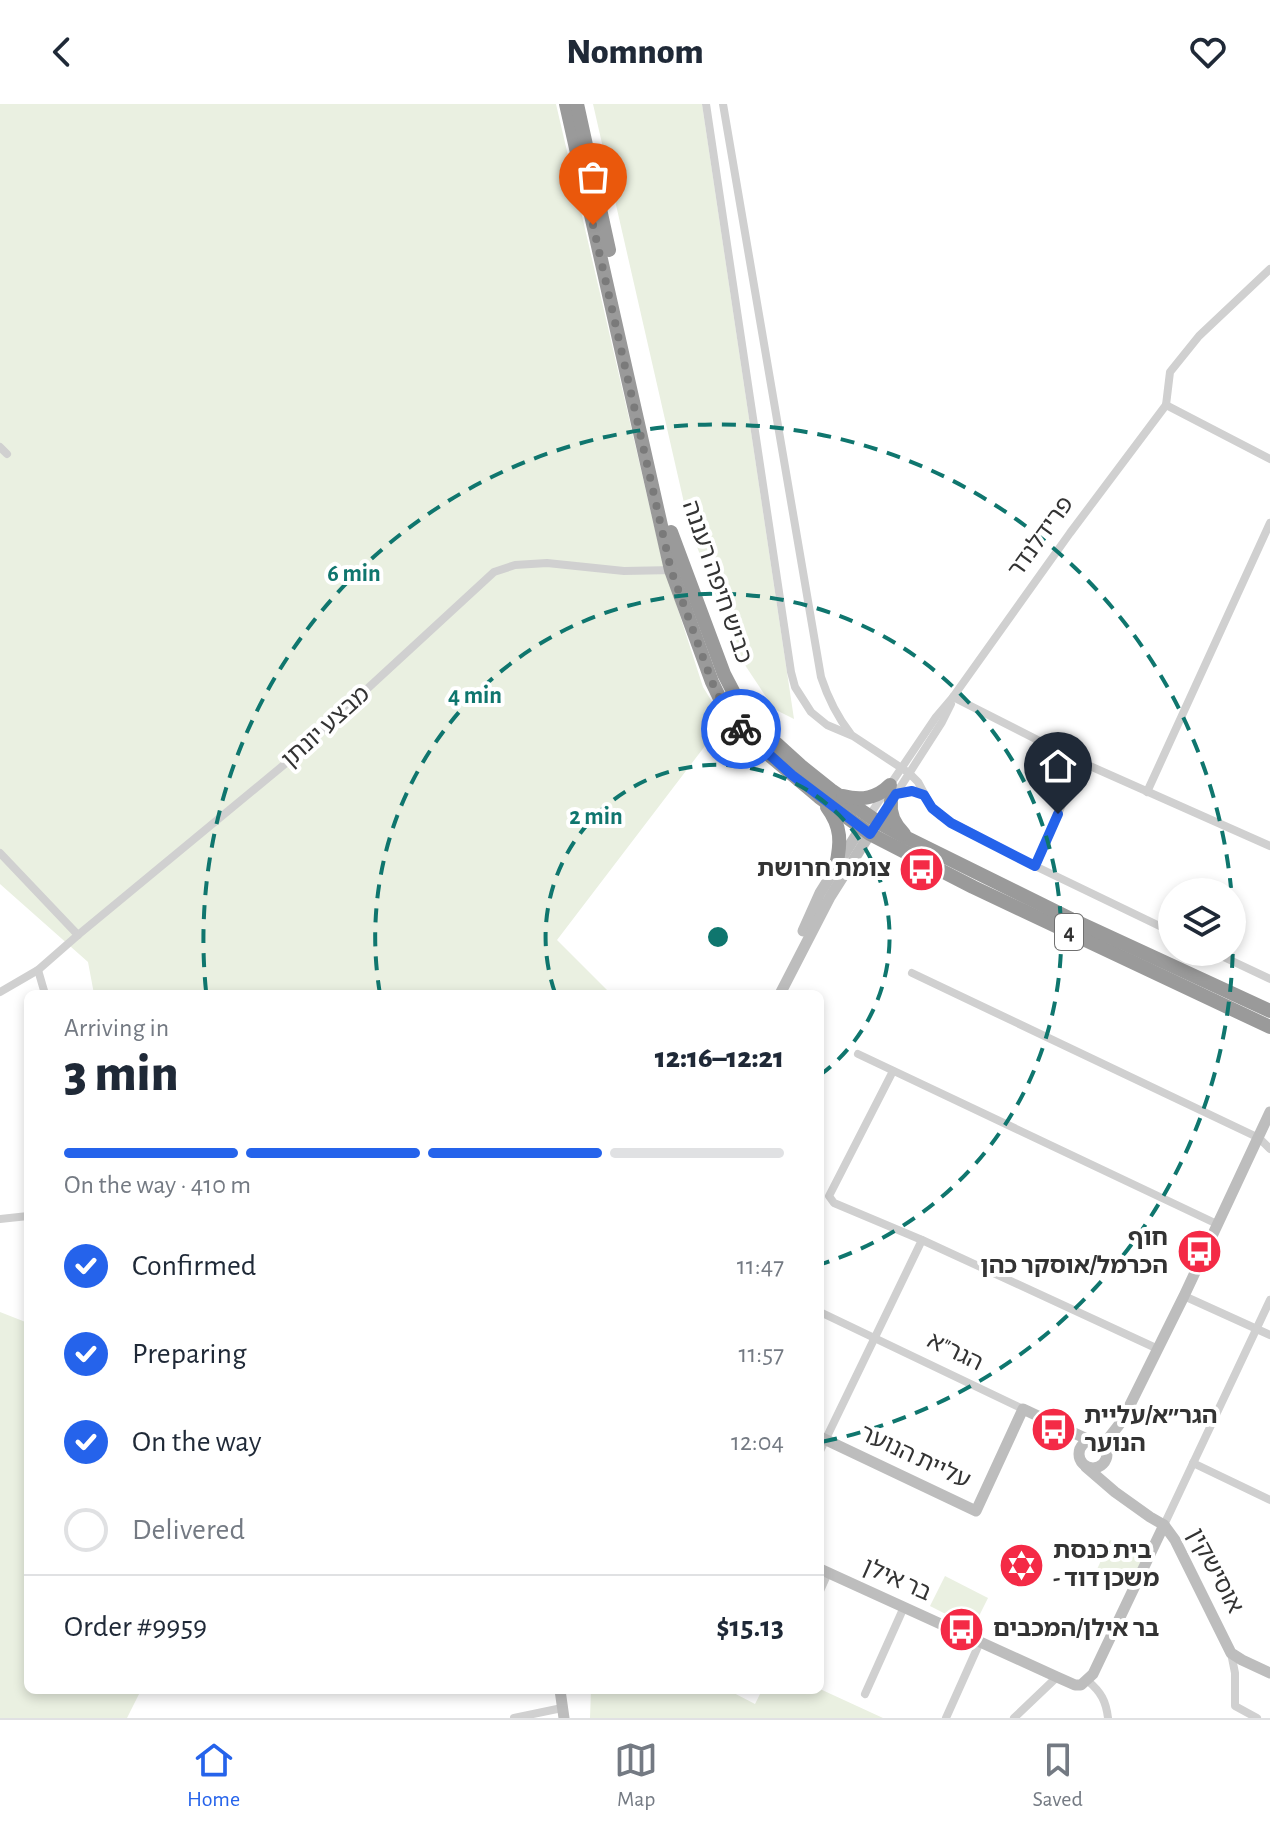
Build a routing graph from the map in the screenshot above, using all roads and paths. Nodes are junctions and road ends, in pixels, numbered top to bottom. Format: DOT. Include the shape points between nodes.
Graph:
graph roads {
  1 [pos="566,104"];
  2 [pos="577,104"];
  3 [pos="706,104"];
  4 [pos="723,104"];
  5 [pos="1270,269"];
  6 [pos="1166,405"];
  7 [pos="1270,459"];
  8 [pos="1270,523"];
  9 [pos="678,569"];
  10 [pos="953,697"];
  11 [pos="853,736"];
  12 [pos="1081,762"];
  13 [pos="906,770"];
  14 [pos="1147,792"];
  15 [pos="892,793"];
  16 [pos="837,794"];
  17 [pos="924,795"];
  18 [pos="819,797"];
  19 [pos="869,825"];
  20 [pos="907,838"];
  21 [pos="1270,846"];
  22 [pos="0,853"];
  23 [pos="836,866"];
  24 [pos="1035,866"];
  25 [pos="1158,925"];
  26 [pos="78,935"];
  27 [pos="1243,966"];
  28 [pos="38,970"];
  29 [pos="912,973"];
  30 [pos="1270,979"];
  31 [pos="785,981"];
  32 [pos="44,990"];
  33 [pos="782,990"];
  34 [pos="0,992"];
  35 [pos="1269,1023"];
  36 [pos="858,1054"];
  37 [pos="893,1071"];
  38 [pos="1270,1112"];
  39 [pos="1259,1138"];
  40 [pos="1270,1149"];
  41 [pos="24,1216"];
  42 [pos="0,1219"];
  43 [pos="1217,1224"];
  44 [pos="922,1240"];
  45 [pos="1184,1296"];
  46 [pos="1270,1300"];
  47 [pos="824,1314"];
  48 [pos="1256,1328"];
  49 [pos="1270,1335"];
  50 [pos="876,1338"];
  51 [pos="1158,1349"];
  52 [pos="1023,1409"];
  53 [pos="1071,1432"];
  54 [pos="824,1438"];
  55 [pos="1089,1440"];
  56 [pos="824,1443"];
  57 [pos="1104,1444"];
  58 [pos="1079,1452"];
  59 [pos="1193,1463"];
  60 [pos="1103,1465"];
  61 [pos="1086,1467"];
  62 [pos="1115,1492"];
  63 [pos="1270,1500"];
  64 [pos="1164,1525"];
  65 [pos="824,1571"];
  66 [pos="904,1607"];
  67 [pos="980,1642"];
  68 [pos="1231,1653"];
  69 [pos="1270,1673"];
  70 [pos="1057,1677"];
  71 [pos="1088,1681"];
  72 [pos="865,1694"];
  73 [pos="563,1713"];
  74 [pos="514,1718"];
  75 [pos="946,1718"];
  76 [pos="1014,1718"];
  77 [pos="1108,1718"];
  78 [pos="1257,1718"];
  1 -- 9 [label="highway, כביש חיפה רעננה / 4"];
  2 -- 9 [label="highway, כביש חיפה רעננה / 4"];
  3 -- 11 [label="street" via="791,672 811,712"];
  4 -- 11 [label="street" via="821,677 838,718"];
  5 -- 6 [label="street" via="1199,336 1170,372"];
  6 -- 7 [label="street"];
  6 -- 10 [label="street, פרידלנדר"];
  8 -- 14 [label="street"];
  9 -- 16 [label="highway, כביש חיפה רעננה / 4" via="737,699 758,727"];
  9 -- 18 [label="highway, כביש חיפה רעננה / 4" via="723,705 743,733"];
  9 -- 26 [label="street, מבצע יונתן" via="624,571 547,563 494,572 291,759"];
  10 -- 12 [label="street"];
  10 -- 13 [label="street, פרידלנדר" via="942,722"];
  11 -- 13 [label="street"];
  12 -- 14 [label="street"];
  12 -- 24 [label="street"];
  13 -- 15 [label="street, פרידלנדר"];
  13 -- 17 [label="street"];
  14 -- 21 [label="street"];
  15 -- 16 [label="highway" via="863,799"];
  15 -- 17 [label="street"];
  15 -- 19 [label="street, פרידלנדר"];
  15 -- 19 [label="street, פרידלנדר"];
  15 -- 20 [label="highway" via="893,821"];
  16 -- 19 [label="highway, כביש חיפה רעננה / 4"];
  17 -- 24 [label="street" via="951,823"];
  18 -- 19 [label="highway, כביש חיפה רעננה / 4"];
  18 -- 23 [label="highway" via="837,825"];
  19 -- 20 [label="highway, כביש חיפה רעננה / 4"];
  19 -- 23 [label="street"];
  19 -- 31 [label="street"];
  19 -- 35 [label="highway, כביש חיפה רעננה / 4" via="973,887"];
  20 -- 35 [label="highway, כביש חיפה רעננה / 4"];
  22 -- 26 [label="street"];
  23 -- 31 [label="street"];
  24 -- 25 [label="street"];
  26 -- 28 [label="street, מבצע יונתן"];
  27 -- 30 [label="street"];
  28 -- 32 [label="street"];
  28 -- 34 [label="street, מבצע יונתן"];
  29 -- 39 [label="street"];
  31 -- 33 [label="street"];
  36 -- 37 [label="street"];
  37 -- 43 [label="street"];
  37 -- 44 [label="street" via="829,1196 834,1203"];
  38 -- 39 [label="street"];
  39 -- 40 [label="street"];
  39 -- 43 [label="street"];
  41 -- 42 [label="street"];
  43 -- 45 [label="street"];
  44 -- 50 [label="street"];
  44 -- 51 [label="street"];
  45 -- 48 [label="street"];
  45 -- 51 [label="street"];
  46 -- 48 [label="street"];
  47 -- 50 [label="street, הגר\"א"];
  48 -- 49 [label="street"];
  48 -- 59 [label="street"];
  50 -- 52 [label="street, הגר\"א"];
  50 -- 54 [label="street"];
  51 -- 57 [label="street" via="1122,1421"];
  52 -- 53 [label="street, הגר\"א"];
  52 -- 56 [label="street, עליית הנוער" via="976,1511"];
  53 -- 55 [label="street, הגר\"א"];
  53 -- 58 [label="street"];
  55 -- 57 [label="street"];
  55 -- 58 [label="street"];
  57 -- 60 [label="street" via="1108,1452"];
  58 -- 61 [label="street"];
  59 -- 63 [label="street"];
  59 -- 64 [label="street"];
  60 -- 61 [label="street"];
  60 -- 62 [label="street"];
  61 -- 62 [label="street, אוסישקין"];
  62 -- 64 [label="street, אוסישקין"];
  64 -- 68 [label="street, אוסישקין"];
  64 -- 71 [label="street"];
  65 -- 66 [label="street, בר אילן"];
  66 -- 67 [label="street, בר אילן"];
  66 -- 72 [label="street"];
  67 -- 70 [label="street, בר אילן"];
  67 -- 75 [label="street"];
  68 -- 69 [label="street, אוסישקין"];
  68 -- 78 [label="street" via="1235,1706"];
  70 -- 71 [label="street, בר אילן" via="1075,1685"];
  70 -- 76 [label="street"];
  71 -- 77 [label="street" via="1107,1703"];
  73 -- 74 [label="street"];
}
